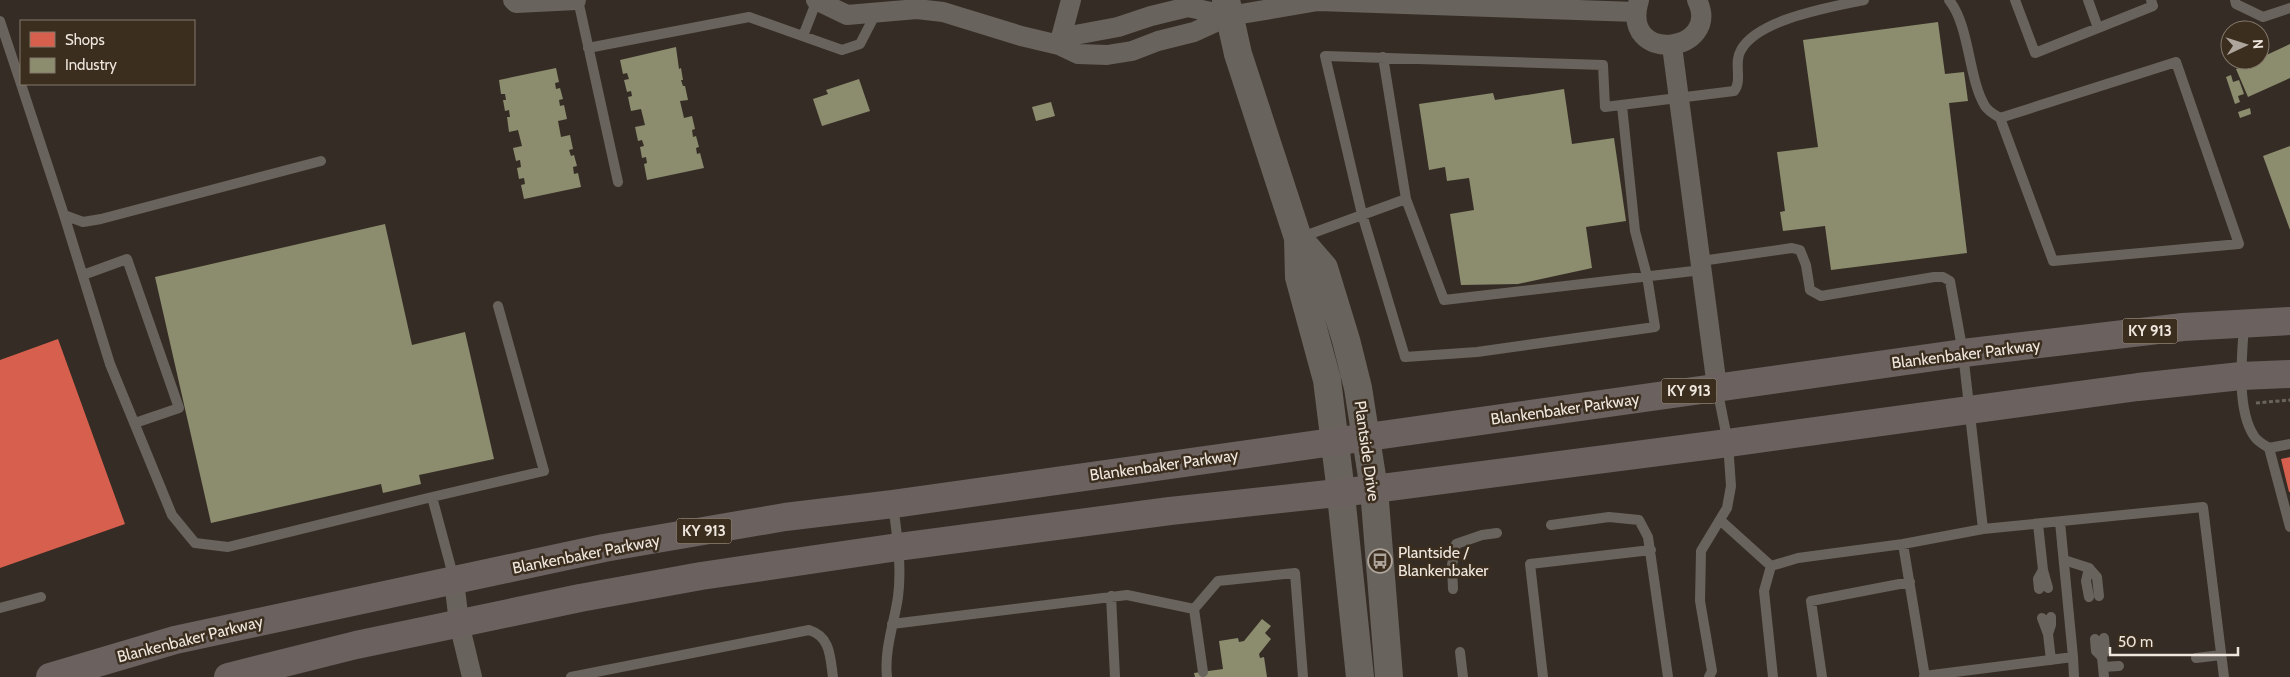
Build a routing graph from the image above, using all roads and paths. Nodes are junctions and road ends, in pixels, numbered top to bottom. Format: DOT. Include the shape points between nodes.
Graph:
graph roads {
  1 [pos="513,0"];
  2 [pos="577,0"];
  3 [pos="817,0"];
  4 [pos="1071,0"];
  5 [pos="1864,0"];
  6 [pos="1949,0"];
  7 [pos="2015,0"];
  8 [pos="2088,0"];
  9 [pos="2151,0"];
  10 [pos="2235,0"];
  11 [pos="1702,1"];
  12 [pos="1394,2"];
  13 [pos="1590,5"];
  14 [pos="1637,6"];
  15 [pos="1227,8"];
  16 [pos="2290,8"];
  17 [pos="876,13"];
  18 [pos="0,21"];
  19 [pos="2098,28"];
  20 [pos="803,36"];
  21 [pos="1059,45"];
  22 [pos="1672,46"];
  23 [pos="588,48"];
  24 [pos="1383,57"];
  25 [pos="20,81"];
  26 [pos="21,85"];
  27 [pos="1679,99"];
  28 [pos="1622,106"];
  29 [pos="2000,118"];
  30 [pos="321,160"];
  31 [pos="618,182"];
  32 [pos="1406,199"];
  33 [pos="1362,214"];
  34 [pos="64,215"];
  35 [pos="1298,238"];
  36 [pos="1701,266"];
  37 [pos="83,275"];
  38 [pos="1647,276"];
  39 [pos="498,306"];
  40 [pos="2290,321"];
  41 [pos="2244,323"];
  42 [pos="1963,353"];
  43 [pos="2290,374"];
  44 [pos="2241,376"];
  45 [pos="1717,387"];
  46 [pos="2290,400"];
  47 [pos="2244,405"];
  48 [pos="1970,412"];
  49 [pos="135,423"];
  50 [pos="1367,437"];
  51 [pos="1334,441"];
  52 [pos="1728,444"];
  53 [pos="2290,444"];
  54 [pos="2269,448"];
  55 [pos="1374,489"];
  56 [pos="1341,492"];
  57 [pos="432,497"];
  58 [pos="893,504"];
  59 [pos="1720,520"];
  60 [pos="2060,522"];
  61 [pos="2038,524"];
  62 [pos="1552,525"];
  63 [pos="2290,527"];
  64 [pos="1983,529"];
  65 [pos="1497,533"];
  66 [pos="1903,544"];
  67 [pos="898,547"];
  68 [pos="1651,550"];
  69 [pos="2064,560"];
  70 [pos="1771,566"];
  71 [pos="454,580"];
  72 [pos="1910,582"];
  73 [pos="1453,588"];
  74 [pos="2043,588"];
  75 [pos="1111,596"];
  76 [pos="41,597"];
  77 [pos="2094,597"];
  78 [pos="0,608"];
  79 [pos="1194,609"];
  80 [pos="2046,617"];
  81 [pos="459,623"];
  82 [pos="892,624"];
  83 [pos="2099,638"];
  84 [pos="1460,652"];
  85 [pos="2222,655"];
  86 [pos="2073,657"];
  87 [pos="2196,658"];
  88 [pos="2051,660"];
  89 [pos="2120,666"];
  90 [pos="2103,667"];
  91 [pos="1203,672"];
  92 [pos="1924,676"];
  93 [pos="50,677"];
  94 [pos="228,677"];
  95 [pos="472,677"];
  96 [pos="571,677"];
  97 [pos="833,677"];
  98 [pos="887,677"];
  99 [pos="1115,677"];
  100 [pos="1303,677"];
  101 [pos="1360,677"];
  102 [pos="1389,677"];
  103 [pos="1463,677"];
  104 [pos="1543,677"];
  105 [pos="1668,677"];
  106 [pos="1709,677"];
  107 [pos="1774,677"];
  108 [pos="1822,677"];
  109 [pos="2074,677"];
  110 [pos="2224,677"];
  1 -- 2 [label="street" via="516,3"];
  2 -- 23 [label="lane"];
  3 -- 17 [label="street" via="847,15"];
  3 -- 20 [label="lane"];
  4 -- 21 [label="street"];
  5 -- 27 [label="lane" via="1793,17 1760,32 1741,49 1738,87 1734,91"];
  6 -- 29 [label="lane" via="1960,24 1985,107"];
  7 -- 19 [label="lane" via="2035,53"];
  8 -- 19 [label="lane"];
  9 -- 19 [label="lane" via="2153,6"];
  10 -- 16 [label="lane" via="2236,4 2263,17"];
  11 -- 22 [label="street" via="1701,15 1692,36"];
  12 -- 13 [label="street"];
  12 -- 15 [label="street" via="1318,2"];
  13 -- 14 [label="street"];
  14 -- 22 [label="street" via="1643,34 1656,44"];
  15 -- 21 [label="street" via="1194,32 1132,50 1108,55 1078,54"];
  15 -- 35 [label="street, Plantside Drive" via="1238,54"];
  17 -- 20 [label="lane" via="860,44 842,50"];
  17 -- 21 [label="street" via="917,9 943,12"];
  18 -- 25 [label="lane"];
  20 -- 23 [label="lane" via="749,17"];
  22 -- 27 [label="street"];
  23 -- 31 [label="lane"];
  24 -- 28 [label="lane" via="1603,65 1605,108"];
  24 -- 32 [label="lane"];
  24 -- 33 [label="lane" via="1325,56"];
  26 -- 34 [label="lane"];
  27 -- 28 [label="lane"];
  27 -- 36 [label="street"];
  28 -- 38 [label="lane" via="1635,231"];
  29 -- 29 [label="lane" via="2176,62 2239,244 2053,261"];
  30 -- 34 [label="lane" via="101,219 83,222"];
  32 -- 33 [label="lane"];
  32 -- 38 [label="lane" via="1444,300"];
  33 -- 35 [label="lane"];
  33 -- 38 [label="lane" via="1405,357 1477,352 1655,327"];
  34 -- 37 [label="lane"];
  35 -- 50 [label="street, Plantside Drive" via="1324,268 1346,340"];
  35 -- 51 [label="street, Plantside Drive" via="1299,277 1327,380"];
  36 -- 38 [label="lane"];
  36 -- 42 [label="lane" via="1792,248 1800,250 1810,290 1821,296 1943,277 1950,281"];
  36 -- 45 [label="street"];
  37 -- 49 [label="lane" via="110,364"];
  37 -- 49 [label="lane" via="127,259 179,408"];
  39 -- 57 [label="lane" via="544,471"];
  40 -- 41 [label="main road, Blankenbaker Parkway / KY 913"];
  41 -- 42 [label="main road, Blankenbaker Parkway / KY 913"];
  41 -- 44 [label="lane"];
  42 -- 45 [label="main road, Blankenbaker Parkway / KY 913"];
  42 -- 48 [label="lane"];
  43 -- 44 [label="main road"];
  44 -- 47 [label="lane"];
  44 -- 48 [label="main road"];
  45 -- 50 [label="main road, Blankenbaker Parkway / KY 913"];
  45 -- 52 [label="lane"];
  46 -- 47 [label="path"];
  47 -- 54 [label="lane" via="2254,437"];
  48 -- 52 [label="main road"];
  48 -- 64 [label="lane"];
  49 -- 57 [label="lane" via="172,515 195,543 228,547"];
  50 -- 51 [label="main road, Blankenbaker Parkway / KY 913"];
  50 -- 55 [label="street, Plantside Drive"];
  51 -- 56 [label="street, Plantside Drive"];
  51 -- 58 [label="main road, Blankenbaker Parkway / KY 913"];
  52 -- 55 [label="main road"];
  52 -- 59 [label="lane" via="1732,486 1727,508"];
  53 -- 54 [label="lane"];
  54 -- 63 [label="lane"];
  55 -- 56 [label="main road"];
  55 -- 102 [label="street, Plantside Drive"];
  56 -- 67 [label="main road"];
  56 -- 101 [label="street, Plantside Drive"];
  57 -- 71 [label="lane"];
  58 -- 67 [label="lane"];
  58 -- 71 [label="main road, Blankenbaker Parkway / KY 913" via="785,517 604,548"];
  59 -- 70 [label="lane"];
  59 -- 106 [label="lane" via="1701,551 1700,602 1712,671"];
  60 -- 61 [label="lane"];
  60 -- 69 [label="lane"];
  60 -- 85 [label="lane" via="2203,507"];
  61 -- 64 [label="lane"];
  61 -- 74 [label="lane"];
  62 -- 68 [label="lane" via="1609,517 1639,520"];
  64 -- 66 [label="lane"];
  65 -- 73 [label="lane" via="1482,534 1456,544 1452,565"];
  66 -- 70 [label="lane" via="1798,558"];
  66 -- 72 [label="lane"];
  67 -- 81 [label="main road" via="702,576"];
  67 -- 82 [label="lane" via="898,596"];
  68 -- 104 [label="lane" via="1530,564"];
  68 -- 105 [label="lane"];
  69 -- 77 [label="lane" via="2089,568 2086,580"];
  69 -- 86 [label="lane"];
  70 -- 107 [label="lane" via="1764,592"];
  71 -- 81 [label="street"];
  71 -- 93 [label="main road, Blankenbaker Parkway / KY 913" via="175,640"];
  72 -- 92 [label="lane"];
  72 -- 108 [label="lane" via="1811,601"];
  75 -- 79 [label="lane" via="1127,594"];
  75 -- 82 [label="lane"];
  75 -- 99 [label="lane"];
  76 -- 78 [label="lane"];
  79 -- 91 [label="lane"];
  79 -- 100 [label="lane" via="1218,581 1295,573"];
  80 -- 88 [label="lane" via="2051,625 2048,634"];
  81 -- 94 [label="main road"];
  81 -- 95 [label="street"];
  82 -- 98 [label="lane" via="885,662"];
  83 -- 90 [label="lane" via="2096,651"];
  84 -- 103 [label="lane"];
  85 -- 87 [label="lane"];
  85 -- 110 [label="lane"];
  86 -- 88 [label="lane"];
  86 -- 109 [label="lane"];
  88 -- 92 [label="lane"];
  89 -- 90 [label="lane"];
  96 -- 97 [label="lane" via="809,630 818,633 828,644"];
}
